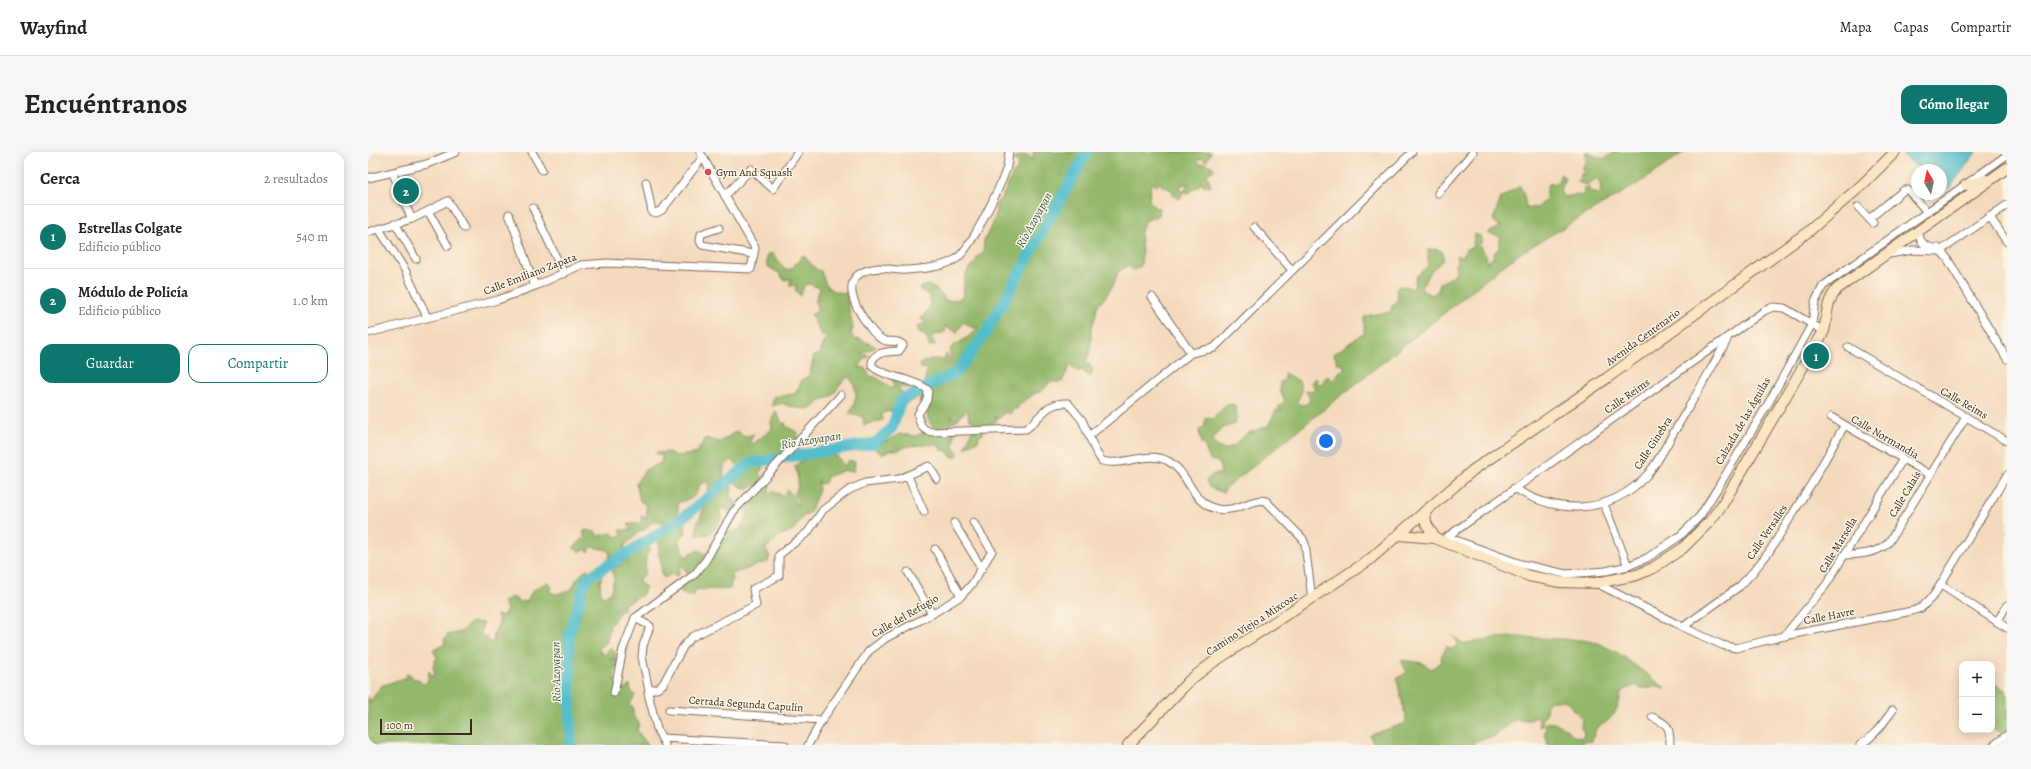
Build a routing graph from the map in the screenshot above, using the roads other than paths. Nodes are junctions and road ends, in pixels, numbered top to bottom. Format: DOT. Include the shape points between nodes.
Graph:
graph roads {
  1 [pos="532,152"];
  2 [pos="798,152"];
  3 [pos="1009,152"];
  4 [pos="1412,152"];
  5 [pos="1474,152"];
  6 [pos="1895,152"];
  7 [pos="452,153"];
  8 [pos="702,154"];
  9 [pos="2007,155"];
  10 [pos="2007,168"];
  11 [pos="542,170"];
  12 [pos="393,173"];
  13 [pos="368,178"];
  14 [pos="1991,179"];
  15 [pos="646,182"];
  16 [pos="1966,185"];
  17 [pos="1438,193"];
  18 [pos="725,196"];
  19 [pos="2007,205"];
  20 [pos="1858,207"];
  21 [pos="533,208"];
  22 [pos="428,211"];
  23 [pos="1927,212"];
  24 [pos="509,214"];
  25 [pos="1990,217"];
  26 [pos="412,219"];
  27 [pos="396,223"];
  28 [pos="1254,226"];
  29 [pos="464,228"];
  30 [pos="720,228"];
  31 [pos="379,229"];
  32 [pos="368,232"];
  33 [pos="1919,234"];
  34 [pos="2007,242"];
  35 [pos="448,246"];
  36 [pos="1939,249"];
  37 [pos="1913,250"];
  38 [pos="753,254"];
  39 [pos="1881,256"];
  40 [pos="416,259"];
  41 [pos="1292,270"];
  42 [pos="564,274"];
  43 [pos="535,286"];
  44 [pos="1152,298"];
  45 [pos="427,317"];
  46 [pos="1812,324"];
  47 [pos="1824,331"];
  48 [pos="368,333"];
  49 [pos="1728,338"];
  50 [pos="1848,347"];
  51 [pos="1192,353"];
  52 [pos="2007,359"];
  53 [pos="841,395"];
  54 [pos="1966,417"];
  55 [pos="1831,418"];
  56 [pos="1844,426"];
  57 [pos="1089,436"];
  58 [pos="2007,441"];
  59 [pos="1902,459"];
  60 [pos="1929,474"];
  61 [pos="2007,475"];
  62 [pos="908,476"];
  63 [pos="937,479"];
  64 [pos="1514,488"];
  65 [pos="1604,504"];
  66 [pos="1425,511"];
  67 [pos="924,512"];
  68 [pos="973,522"];
  69 [pos="954,523"];
  70 [pos="1399,535"];
  71 [pos="1442,539"];
  72 [pos="935,548"];
  73 [pos="1844,555"];
  74 [pos="1628,566"];
  75 [pos="982,569"];
  76 [pos="908,572"];
  77 [pos="1596,583"];
  78 [pos="1941,585"];
  79 [pos="961,596"];
  80 [pos="1312,599"];
  81 [pos="2007,605"];
  82 [pos="932,614"];
  83 [pos="635,618"];
  84 [pos="1997,622"];
  85 [pos="1683,627"];
  86 [pos="2007,628"];
  87 [pos="1784,636"];
  88 [pos="649,691"];
  89 [pos="614,693"];
  90 [pos="669,710"];
  91 [pos="1892,710"];
  92 [pos="1652,717"];
  93 [pos="822,720"];
  94 [pos="2007,735"];
  95 [pos="663,742"];
  96 [pos="785,745"];
  97 [pos="808,745"];
  98 [pos="1128,745"];
  99 [pos="1670,745"];
  100 [pos="1860,745"];
  101 [pos="1994,745"];
  1 -- 11 [label="street"];
  2 -- 18 [label="street" via="773,189 751,169"];
  3 -- 57 [label="street" via="1006,169 972,241 956,259 935,268 879,268 860,272 853,278 852,289 858,309 875,334 885,341 897,342 902,346 899,351 876,356 872,366 880,372 921,384 928,390 927,400 918,414 920,426 924,430 931,432 1026,429 1050,407 1058,403 1068,403"];
  4 -- 41 [label="street"];
  5 -- 17 [label="street"];
  6 -- 66 [label="main road, Avenida Centenario" via="1864,184 1809,231 1639,355 1473,470"];
  7 -- 12 [label="street"];
  8 -- 15 [label="street" via="662,210 656,213 652,212"];
  8 -- 18 [label="street"];
  9 -- 16 [label="street, Calzada de las Águilas"];
  10 -- 14 [label="main road, Calzada de las Águilas"];
  12 -- 13 [label="street"];
  12 -- 26 [label="street"];
  14 -- 16 [label="main road"];
  14 -- 33 [label="main road, Calzada de las Águilas"];
  16 -- 23 [label="street, Calzada de las Águilas"];
  18 -- 38 [label="street" via="755,248"];
  19 -- 25 [label="street"];
  20 -- 23 [label="street" via="1871,221 1904,190 1908,190"];
  21 -- 42 [label="street"];
  22 -- 26 [label="street"];
  22 -- 29 [label="street" via="450,201"];
  22 -- 35 [label="street"];
  23 -- 46 [label="street, Calzada de las Águilas" via="1828,281 1815,302"];
  24 -- 43 [label="street"];
  25 -- 34 [label="street"];
  25 -- 36 [label="street"];
  26 -- 27 [label="street"];
  27 -- 31 [label="street"];
  27 -- 40 [label="street"];
  28 -- 41 [label="street"];
  30 -- 38 [label="street" via="701,234 702,245"];
  31 -- 32 [label="street"];
  31 -- 45 [label="street" via="405,270"];
  33 -- 36 [label="street" via="1927,246"];
  33 -- 37 [label="street"];
  33 -- 39 [label="main road, Calzada de las Águilas"];
  36 -- 37 [label="street"];
  36 -- 52 [label="street" via="1947,258"];
  37 -- 39 [label="street"];
  38 -- 42 [label="street, Calle Emiliano Zapata" via="751,269 606,263 582,265"];
  39 -- 47 [label="main road, Calzada de las Águilas" via="1829,298"];
  41 -- 51 [label="street" via="1214,348"];
  42 -- 43 [label="street, Calle Emiliano Zapata"];
  43 -- 45 [label="street, Calle Emiliano Zapata" via="498,300"];
  44 -- 51 [label="street"];
  45 -- 48 [label="street, Calle Emiliano Zapata"];
  46 -- 47 [label="street, Calle Reims"];
  46 -- 49 [label="street, Calle Reims" via="1784,308 1773,307"];
  46 -- 74 [label="street, Calzada de las Águilas" via="1765,409 1700,516 1680,536 1647,558"];
  47 -- 77 [label="main road, Calzada de las Águilas" via="1710,521 1682,548 1653,568 1626,578"];
  49 -- 64 [label="street, Calle Reims"];
  49 -- 65 [label="street, Calle Ginebra" via="1709,375 1647,475 1630,489"];
  50 -- 54 [label="street, Calle Reims"];
  51 -- 57 [label="street"];
  53 -- 83 [label="street" via="733,512 706,560 695,574"];
  54 -- 58 [label="street, Calle Reims"];
  54 -- 60 [label="street, Calle Calais"];
  55 -- 56 [label="street, Calle Normandia"];
  56 -- 59 [label="street, Calle Normandia"];
  56 -- 85 [label="street, Calle Versalles" via="1809,488 1769,552 1753,572 1740,586"];
  57 -- 80 [label="street" via="1098,458 1102,461 1141,457 1167,461 1178,468 1198,499 1215,509 1231,510 1259,500 1270,503 1305,544"];
  59 -- 60 [label="street, Calle Normandia"];
  59 -- 73 [label="street, Calle Marsella"];
  60 -- 73 [label="street, Calle Calais" via="1885,546 1859,554"];
  61 -- 78 [label="street, Calle Havre"];
  62 -- 63 [label="street" via="929,466"];
  62 -- 67 [label="street"];
  62 -- 88 [label="street" via="859,485 830,503 808,532 779,555 779,576 753,589 756,605 692,638 683,647 663,684"];
  64 -- 65 [label="street, Calle Ginebra" via="1528,498 1556,506"];
  64 -- 71 [label="street, Calle Reims"];
  65 -- 74 [label="street"];
  66 -- 70 [label="main road, Avenida Centenario"];
  66 -- 71 [label="main road" via="1429,530"];
  68 -- 75 [label="street, Calle del Refugio" via="992,551"];
  69 -- 75 [label="street"];
  70 -- 71 [label="main road, Calzada de las Águilas"];
  70 -- 80 [label="main road, Camino Viejo a Mixcoac" via="1368,562"];
  71 -- 74 [label="street, Calzada de las Águilas" via="1521,564 1566,574 1606,571"];
  71 -- 77 [label="main road, Calzada de las Águilas" via="1529,576 1560,582"];
  72 -- 79 [label="street"];
  73 -- 87 [label="street, Calle Marsella" via="1826,585"];
  75 -- 79 [label="street, Calle del Refugio"];
  76 -- 82 [label="street"];
  77 -- 85 [label="street, Calle Havre"];
  78 -- 84 [label="street"];
  78 -- 87 [label="street, Calle Havre" via="1922,608"];
  79 -- 82 [label="street, Calle del Refugio"];
  80 -- 98 [label="main road, Camino Viejo a Mixcoac" via="1190,680"];
  81 -- 84 [label="street"];
  82 -- 93 [label="street, Calle del Refugio" via="886,638 868,651"];
  83 -- 88 [label="street" via="650,626 642,657"];
  83 -- 89 [label="street" via="623,649"];
  84 -- 86 [label="street"];
  85 -- 87 [label="street, Calle Havre" via="1730,648 1741,648"];
  88 -- 95 [label="street" via="657,729"];
  90 -- 93 [label="street, Cerrada Segunda Capulín"];
  91 -- 100 [label="street" via="1869,740"];
  92 -- 99 [label="street" via="1669,728"];
  93 -- 97 [label="street, Calle del Refugio"];
  94 -- 101 [label="street"];
  95 -- 96 [label="street"];
}
